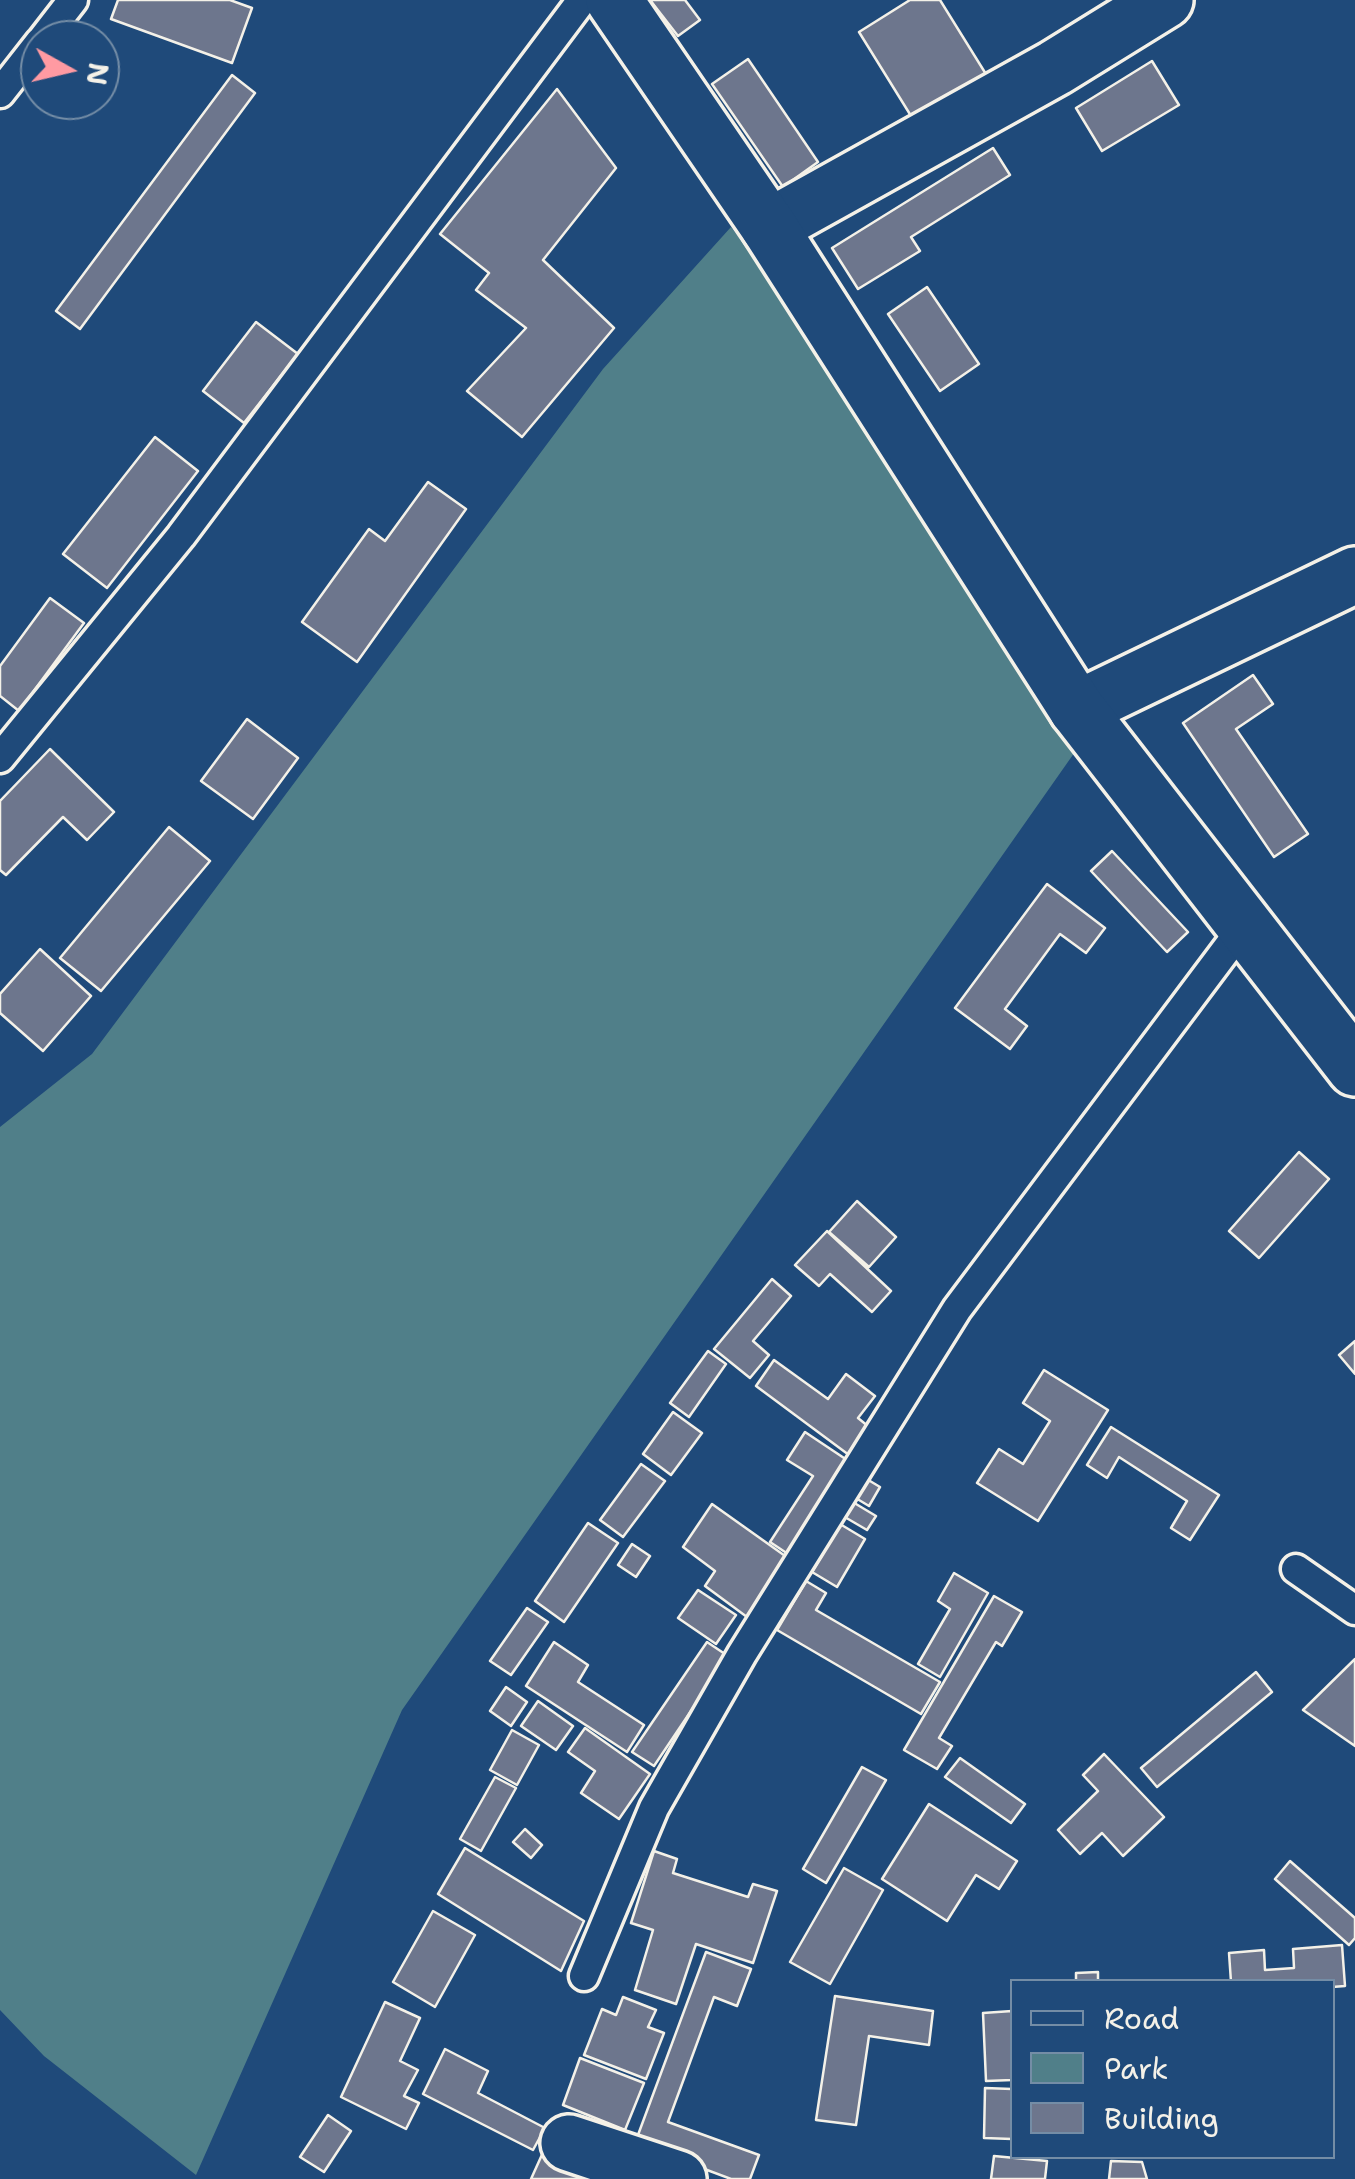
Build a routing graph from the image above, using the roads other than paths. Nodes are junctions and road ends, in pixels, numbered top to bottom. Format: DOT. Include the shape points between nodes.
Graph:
graph roads {
  1 [pos="73,0"];
  2 [pos="582,0"];
  3 [pos="614,0"];
  4 [pos="1166,0"];
  5 [pos="57,20"];
  6 [pos="20,68"];
  7 [pos="0,93"];
  8 [pos="768,227"];
  9 [pos="1355,575"];
  10 [pos="1076,709"];
  11 [pos="0,758"];
  12 [pos="1244,926"];
  13 [pos="1355,1068"];
  14 [pos="1296,1568"];
  15 [pos="1355,1610"];
  16 [pos="584,1976"];
  17 [pos="568,2143"];
  18 [pos="678,2179"];
  1 -- 5 [label="lane"];
  2 -- 11 [label="lane" via="180,536"];
  3 -- 8 [label="street"];
  4 -- 8 [label="street"];
  6 -- 7 [label="lane"];
  8 -- 10 [label="street"];
  9 -- 10 [label="street"];
  10 -- 12 [label="street"];
  12 -- 13 [label="street"];
  12 -- 16 [label="lane" via="957,1309 654,1808"];
  14 -- 15 [label="lane"];
  17 -- 18 [label="street"];
}
